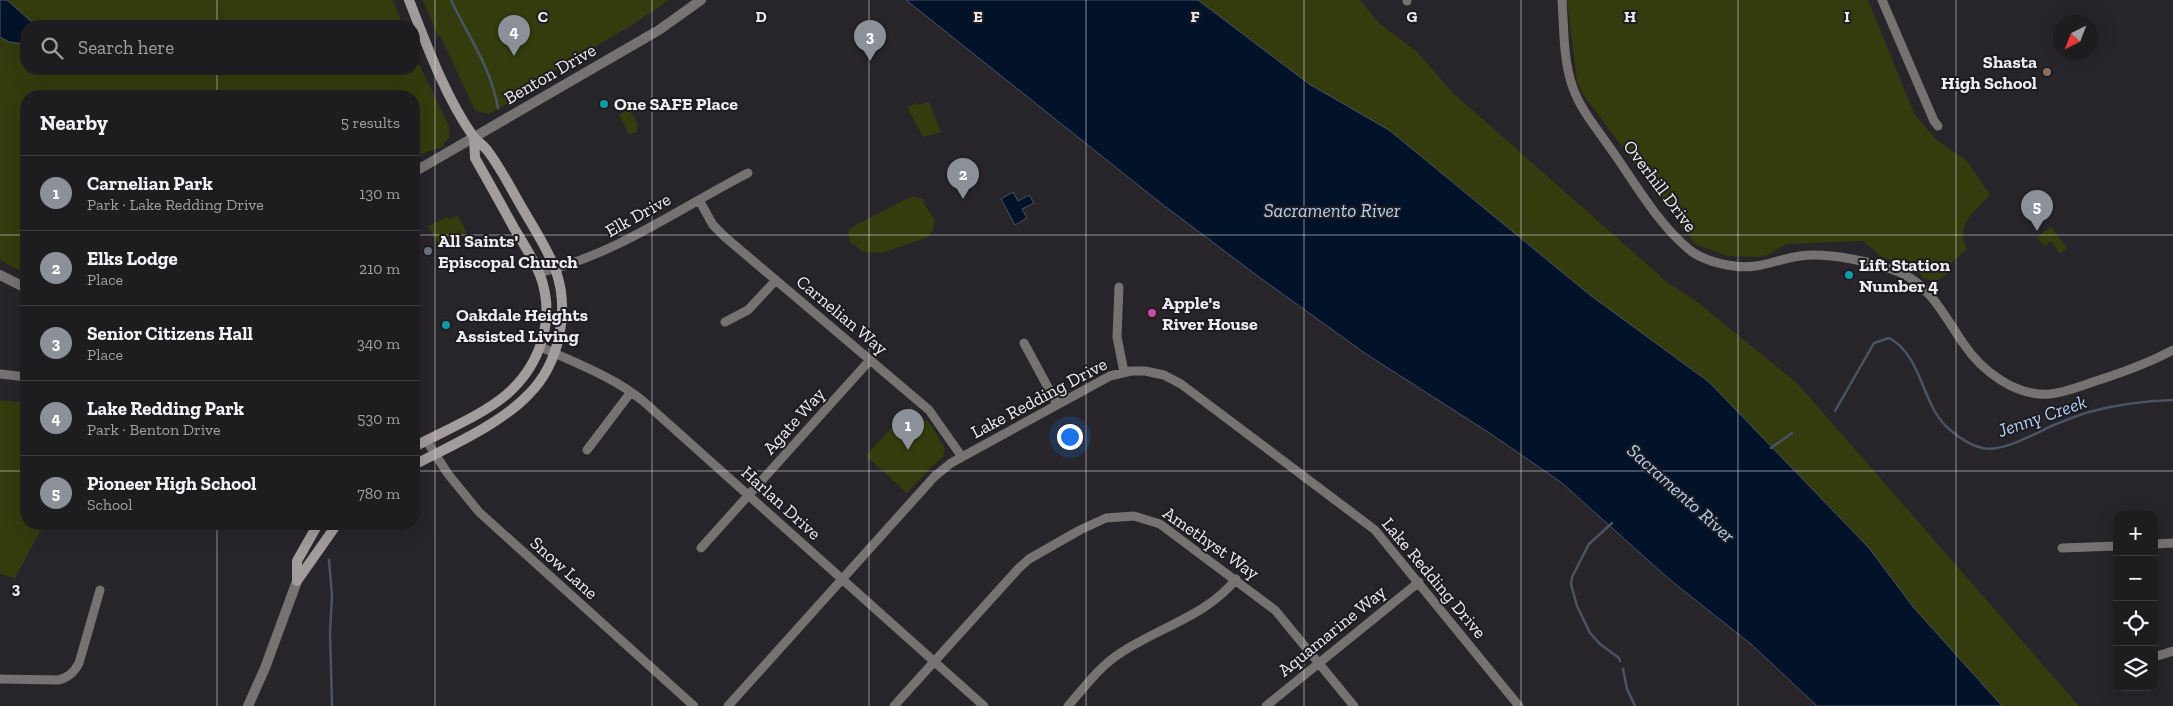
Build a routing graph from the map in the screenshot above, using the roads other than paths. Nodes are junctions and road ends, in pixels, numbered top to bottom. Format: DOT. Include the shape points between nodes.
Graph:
graph roads {
  1 [pos="409,0"];
  2 [pos="700,0"];
  3 [pos="1562,0"];
  4 [pos="1882,0"];
  5 [pos="417,20"];
  6 [pos="420,27"];
  7 [pos="1938,126"];
  8 [pos="474,137"];
  9 [pos="420,168"];
  10 [pos="748,173"];
  11 [pos="699,200"];
  12 [pos="555,269"];
  13 [pos="539,273"];
  14 [pos="0,275"];
  15 [pos="776,280"];
  16 [pos="20,285"];
  17 [pos="1120,287"];
  18 [pos="725,322"];
  19 [pos="1024,343"];
  20 [pos="541,347"];
  21 [pos="2173,350"];
  22 [pos="554,353"];
  23 [pos="870,360"];
  24 [pos="1124,372"];
  25 [pos="0,374"];
  26 [pos="20,376"];
  27 [pos="631,392"];
  28 [pos="1057,404"];
  29 [pos="426,440"];
  30 [pos="420,444"];
  31 [pos="587,450"];
  32 [pos="435,454"];
  33 [pos="962,457"];
  34 [pos="420,462"];
  35 [pos="749,496"];
  36 [pos="315,530"];
  37 [pos="333,530"];
  38 [pos="2173,543"];
  39 [pos="2158,544"];
  40 [pos="2113,546"];
  41 [pos="701,548"];
  42 [pos="2062,548"];
  43 [pos="842,579"];
  44 [pos="1236,579"];
  45 [pos="297,581"];
  46 [pos="1419,582"];
  47 [pos="100,590"];
  48 [pos="2173,651"];
  49 [pos="2158,656"];
  50 [pos="934,662"];
  51 [pos="1319,663"];
  52 [pos="0,679"];
  53 [pos="248,706"];
  54 [pos="694,706"];
  55 [pos="728,706"];
  56 [pos="894,706"];
  57 [pos="984,706"];
  58 [pos="1068,706"];
  59 [pos="1266,706"];
  60 [pos="1354,706"];
  61 [pos="1519,706"];
  1 -- 5 [label="main road"];
  2 -- 8 [label="street, Benton Drive" via="659,30"];
  3 -- 21 [label="street, Overhill Drive" via="1570,78 1575,94 1661,218 1694,253 1741,267 1812,255 1848,258 1896,271 1914,281 1940,307 1973,357 1987,371 2008,384 2032,392 2057,393 2122,372"];
  4 -- 7 [label="street"];
  6 -- 8 [label="main road" via="438,70"];
  8 -- 9 [label="street, Benton Drive"];
  8 -- 12 [label="main road" via="496,164"];
  8 -- 13 [label="main road" via="475,158"];
  10 -- 11 [label="street, Elk Drive"];
  11 -- 12 [label="street, Elk Drive" via="609,250"];
  11 -- 15 [label="street, Carnelian Way" via="720,232"];
  12 -- 13 [label="street, Elk Drive"];
  12 -- 22 [label="main road" via="562,316"];
  13 -- 20 [label="main road" via="546,300"];
  14 -- 16 [label="street"];
  15 -- 18 [label="street" via="748,310"];
  15 -- 23 [label="street, Carnelian Way"];
  17 -- 24 [label="street" via="1117,338"];
  19 -- 28 [label="street"];
  20 -- 22 [label="street, Harlan Drive"];
  20 -- 29 [label="main road" via="525,375 506,394"];
  22 -- 27 [label="street, Harlan Drive"];
  22 -- 32 [label="main road" via="538,384 520,403"];
  23 -- 33 [label="street, Carnelian Way" via="934,415"];
  23 -- 35 [label="street, Agate Way"];
  24 -- 28 [label="street, Lake Redding Drive" via="1105,378"];
  24 -- 46 [label="street, Lake Redding Drive" via="1152,372 1181,384 1363,520"];
  25 -- 26 [label="street"];
  27 -- 31 [label="street"];
  27 -- 35 [label="street, Harlan Drive"];
  28 -- 33 [label="street, Lake Redding Drive"];
  29 -- 30 [label="main road"];
  29 -- 32 [label="street, Snow Lane"];
  32 -- 34 [label="main road"];
  32 -- 54 [label="street, Snow Lane" via="478,512"];
  33 -- 43 [label="street, Lake Redding Drive" via="934,477"];
  35 -- 41 [label="street, Agate Way"];
  35 -- 43 [label="street, Harlan Drive"];
  36 -- 45 [label="main road" via="297,561"];
  37 -- 45 [label="main road"];
  38 -- 39 [label="street"];
  40 -- 42 [label="street"];
  43 -- 50 [label="street, Harlan Drive"];
  43 -- 55 [label="street, Lake Redding Drive"];
  44 -- 50 [label="street, Amethyst Way" via="1160,524 1134,516 1106,518 1021,565"];
  44 -- 51 [label="street, Amethyst Way" via="1282,617"];
  44 -- 58 [label="street" via="1225,593 1206,606 1118,655"];
  45 -- 53 [label="street"];
  46 -- 51 [label="street, Aquamarine Way"];
  46 -- 61 [label="street, Lake Redding Drive"];
  47 -- 52 [label="street" via="79,663 69,676 58,680"];
  48 -- 49 [label="street"];
  50 -- 56 [label="street, Amethyst Way"];
  50 -- 57 [label="street, Harlan Drive"];
  51 -- 59 [label="street, Aquamarine Way"];
  51 -- 60 [label="street, Amethyst Way"];
}
